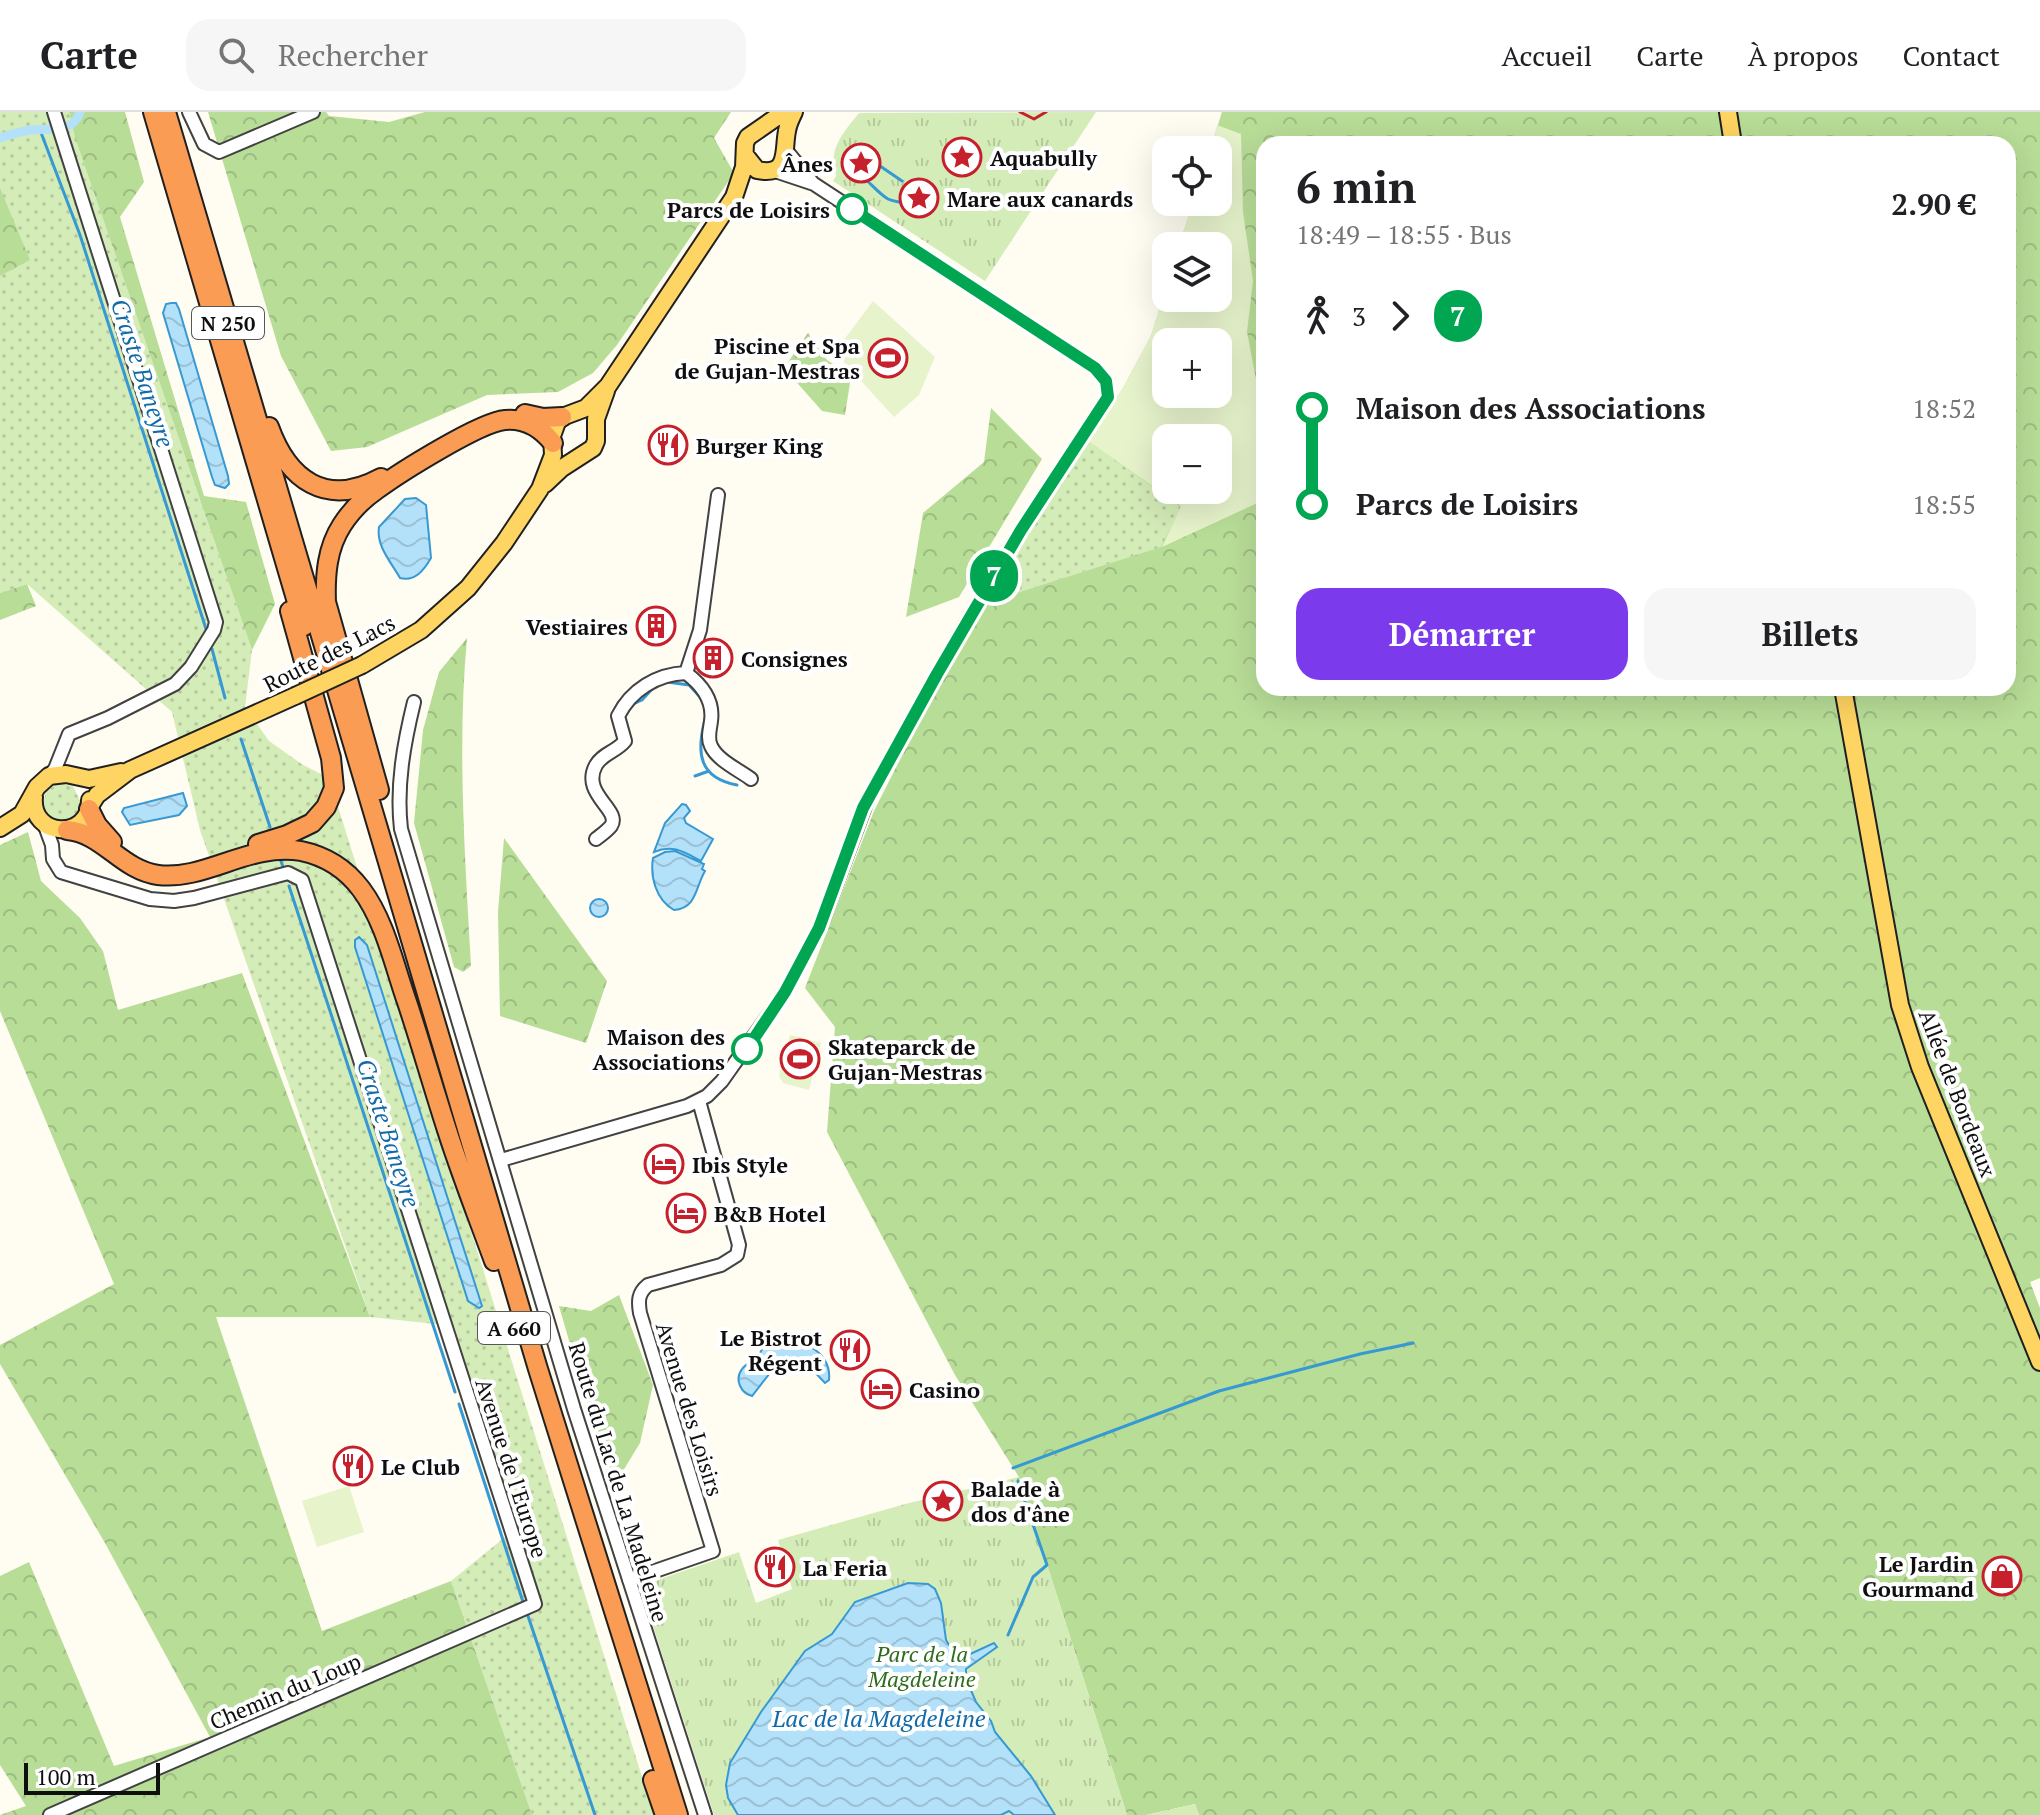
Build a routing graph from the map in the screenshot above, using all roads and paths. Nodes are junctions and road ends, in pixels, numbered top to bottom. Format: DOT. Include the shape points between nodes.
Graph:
graph roads {
  1 [pos="153,112"];
  2 [pos="166,112"];
  3 [pos="189,112"];
  4 [pos="313,112"];
  5 [pos="784,112"];
  6 [pos="794,112"];
  7 [pos="1728,112"];
  8 [pos="55,117"];
  9 [pos="760,129"];
  10 [pos="1732,136"];
  11 [pos="786,147"];
  12 [pos="745,155"];
  13 [pos="770,170"];
  14 [pos="814,184"];
  15 [pos="734,197"];
  16 [pos="201,228"];
  17 [pos="608,386"];
  18 [pos="568,416"];
  19 [pos="595,427"];
  20 [pos="553,443"];
  21 [pos="576,458"];
  22 [pos="540,489"];
  23 [pos="718,495"];
  24 [pos="282,532"];
  25 [pos="686,673"];
  26 [pos="1844,696"];
  27 [pos="414,702"];
  28 [pos="62,753"];
  29 [pos="130,770"];
  30 [pos="49,776"];
  31 [pos="75,776"];
  32 [pos="751,779"];
  33 [pos="34,795"];
  34 [pos="90,808"];
  35 [pos="44,824"];
  36 [pos="0,830"];
  37 [pos="66,830"];
  38 [pos="369,839"];
  39 [pos="596,839"];
  40 [pos="52,845"];
  41 [pos="439,1034"];
  42 [pos="699,1101"];
  43 [pos="501,1160"];
  44 [pos="494,1261"];
  45 [pos="2040,1362"];
  46 [pos="629,1580"];
  47 [pos="535,1604"];
  48 [pos="50,1815"];
  49 [pos="665,1815"];
  50 [pos="678,1815"];
  51 [pos="705,1815"];
  1 -- 24 [label="highway, N 250"];
  2 -- 16 [label="highway, N 250"];
  3 -- 4 [label="street" via="197,134 214,152"];
  5 -- 9 [label="main road, Route des Lacs"];
  6 -- 11 [label="main road, Route des Lacs"];
  7 -- 10 [label="main road"];
  8 -- 28 [label="street" via="216,622 180,679 71,732"];
  9 -- 11 [label="main road" via="774,131"];
  9 -- 12 [label="main road, Route des Lacs" via="748,137"];
  11 -- 13 [label="main road, Route des Lacs" via="780,165"];
  11 -- 14 [label="street"];
  12 -- 13 [label="main road" via="751,166"];
  12 -- 15 [label="main road, Route des Lacs"];
  13 -- 14 [label="street"];
  13 -- 15 [label="main road, Route des Lacs"];
  14 -- 42 [label="street" via="1095,368 1106,381 1108,397 1005,556 867,801 823,920 785,992 729,1073"];
  15 -- 17 [label="main road, Route des Lacs"];
  16 -- 18 [label="highway" via="276,446 306,482 334,491 364,486 488,416"];
  16 -- 24 [label="highway, N 250"];
  17 -- 18 [label="main road, Route des Lacs" via="586,408"];
  17 -- 19 [label="main road, Route des Lacs"];
  18 -- 19 [label="main road" via="586,417"];
  18 -- 20 [label="main road, Route des Lacs" via="553,429"];
  19 -- 21 [label="main road, Route des Lacs" via="593,448"];
  20 -- 21 [label="main road" via="562,454"];
  20 -- 22 [label="main road, Route des Lacs"];
  20 -- 41 [label="highway" via="521,421 481,427 368,497 341,526 327,562 330,619 413,918"];
  21 -- 22 [label="main road, Route des Lacs"];
  22 -- 29 [label="main road, Route des Lacs, bridge" via="456,601 411,637 362,665"];
  23 -- 25 [label="street" via="700,630"];
  24 -- 34 [label="highway" via="282,577 333,769 334,788 326,807 312,823 287,835 196,863 161,868 118,848"];
  24 -- 38 [label="highway, N 250"];
  24 -- 41 [label="highway, A 660"];
  25 -- 32 [label="street" via="709,699 710,745"];
  25 -- 39 [label="street" via="660,677 625,702 618,716 625,741 604,755 593,772 594,792 613,820"];
  26 -- 45 [label="main road, Allée de Bordeaux" via="1900,1005 1920,1067"];
  27 -- 43 [label="street, Route du Lac de La Madeleine" via="399,792 401,829"];
  28 -- 30 [label="street"];
  28 -- 31 [label="street"];
  29 -- 31 [label="main road, Route des Lacs" via="89,779"];
  29 -- 34 [label="main road, Route des Lacs" via="97,795"];
  30 -- 31 [label="main road"];
  30 -- 33 [label="main road"];
  31 -- 34 [label="main road" via="87,789"];
  33 -- 35 [label="main road" via="35,812"];
  33 -- 36 [label="main road" via="22,814"];
  34 -- 37 [label="main road" via="83,822"];
  35 -- 36 [label="main road"];
  35 -- 37 [label="main road"];
  35 -- 40 [label="street, Avenue de l'Europe"];
  37 -- 40 [label="street"];
  37 -- 44 [label="highway" via="93,837 124,861 156,875 260,851 287,850 314,855 350,877 382,931"];
  38 -- 44 [label="highway, A 660"];
  40 -- 47 [label="street, Avenue de l'Europe" via="61,872 150,899 194,898 288,873 302,880"];
  41 -- 50 [label="highway, A 660" via="577,1499"];
  42 -- 43 [label="street"];
  42 -- 46 [label="street, Avenue des Loisirs" via="739,1245 737,1255 721,1265 648,1285 638,1301 713,1551"];
  43 -- 46 [label="street, Route du Lac de La Madeleine"];
  44 -- 49 [label="highway, A 660"];
  46 -- 51 [label="street, Route du Lac de La Madeleine"];
  47 -- 48 [label="street, Chemin du Loup"];
}
